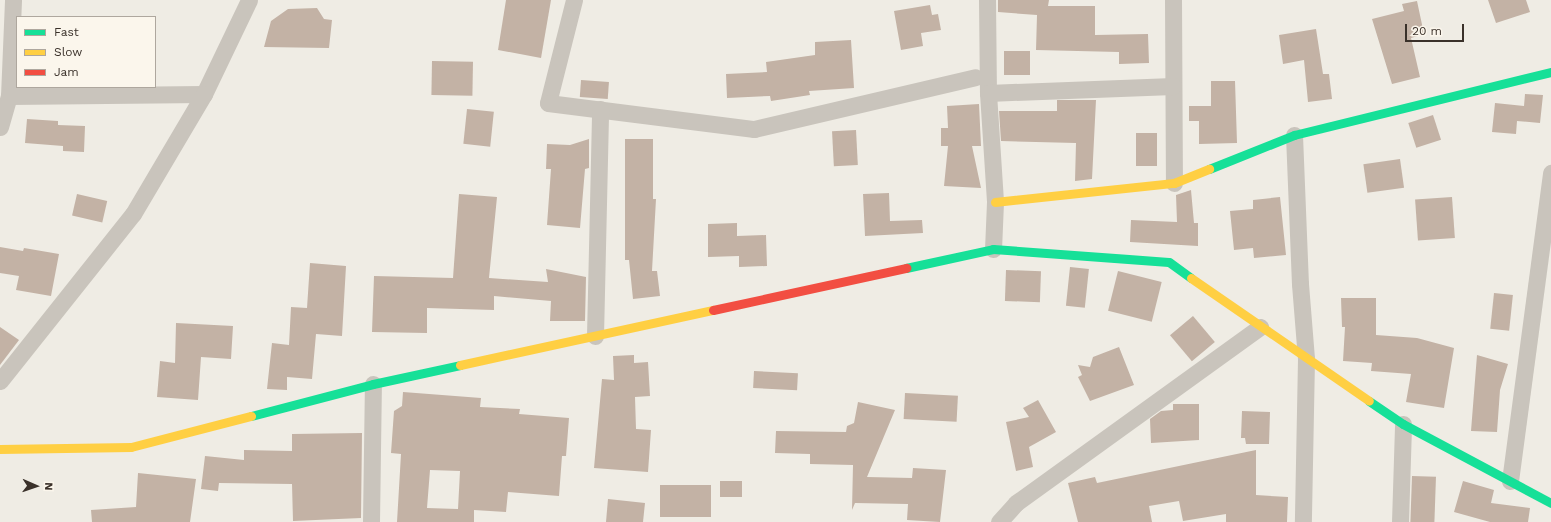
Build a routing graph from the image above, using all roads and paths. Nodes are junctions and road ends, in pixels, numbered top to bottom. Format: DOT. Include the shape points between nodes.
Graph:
graph roads {
  1 [pos="13,0"];
  2 [pos="249,0"];
  3 [pos="574,0"];
  4 [pos="987,0"];
  5 [pos="1174,0"];
  6 [pos="1551,72"];
  7 [pos="975,77"];
  8 [pos="1173,86"];
  9 [pos="988,92"];
  10 [pos="204,94"];
  11 [pos="9,96"];
  12 [pos="600,109"];
  13 [pos="0,127"];
  14 [pos="1294,135"];
  15 [pos="1551,173"];
  16 [pos="1174,183"];
  17 [pos="995,202"];
  18 [pos="993,249"];
  19 [pos="1260,327"];
  20 [pos="595,336"];
  21 [pos="1306,359"];
  22 [pos="0,381"];
  23 [pos="373,384"];
  24 [pos="1403,424"];
  25 [pos="0,449"];
  26 [pos="1510,482"];
  27 [pos="1016,503"];
  28 [pos="1551,503"];
  29 [pos="371,522"];
  30 [pos="999,522"];
  31 [pos="1016,522"];
  32 [pos="1303,522"];
  33 [pos="1400,522"];
  1 -- 11 [label="street"];
  2 -- 10 [label="street"];
  3 -- 12 [label="street" via="548,103"];
  4 -- 9 [label="street"];
  5 -- 8 [label="street"];
  6 -- 14 [label="street"];
  7 -- 12 [label="street" via="754,129"];
  8 -- 9 [label="street"];
  8 -- 16 [label="street"];
  9 -- 17 [label="street"];
  10 -- 11 [label="street"];
  10 -- 22 [label="street" via="133,214"];
  11 -- 13 [label="street"];
  12 -- 20 [label="street"];
  14 -- 16 [label="street"];
  14 -- 21 [label="street"];
  15 -- 26 [label="street"];
  16 -- 17 [label="street"];
  17 -- 18 [label="street"];
  18 -- 19 [label="street" via="1169,262"];
  18 -- 20 [label="street"];
  19 -- 21 [label="street"];
  19 -- 27 [label="street"];
  20 -- 23 [label="street"];
  21 -- 24 [label="street"];
  21 -- 32 [label="street"];
  23 -- 25 [label="street" via="131,447"];
  23 -- 29 [label="street"];
  24 -- 26 [label="street"];
  24 -- 33 [label="street"];
  26 -- 28 [label="street"];
  27 -- 30 [label="street"];
  27 -- 31 [label="street"];
}
